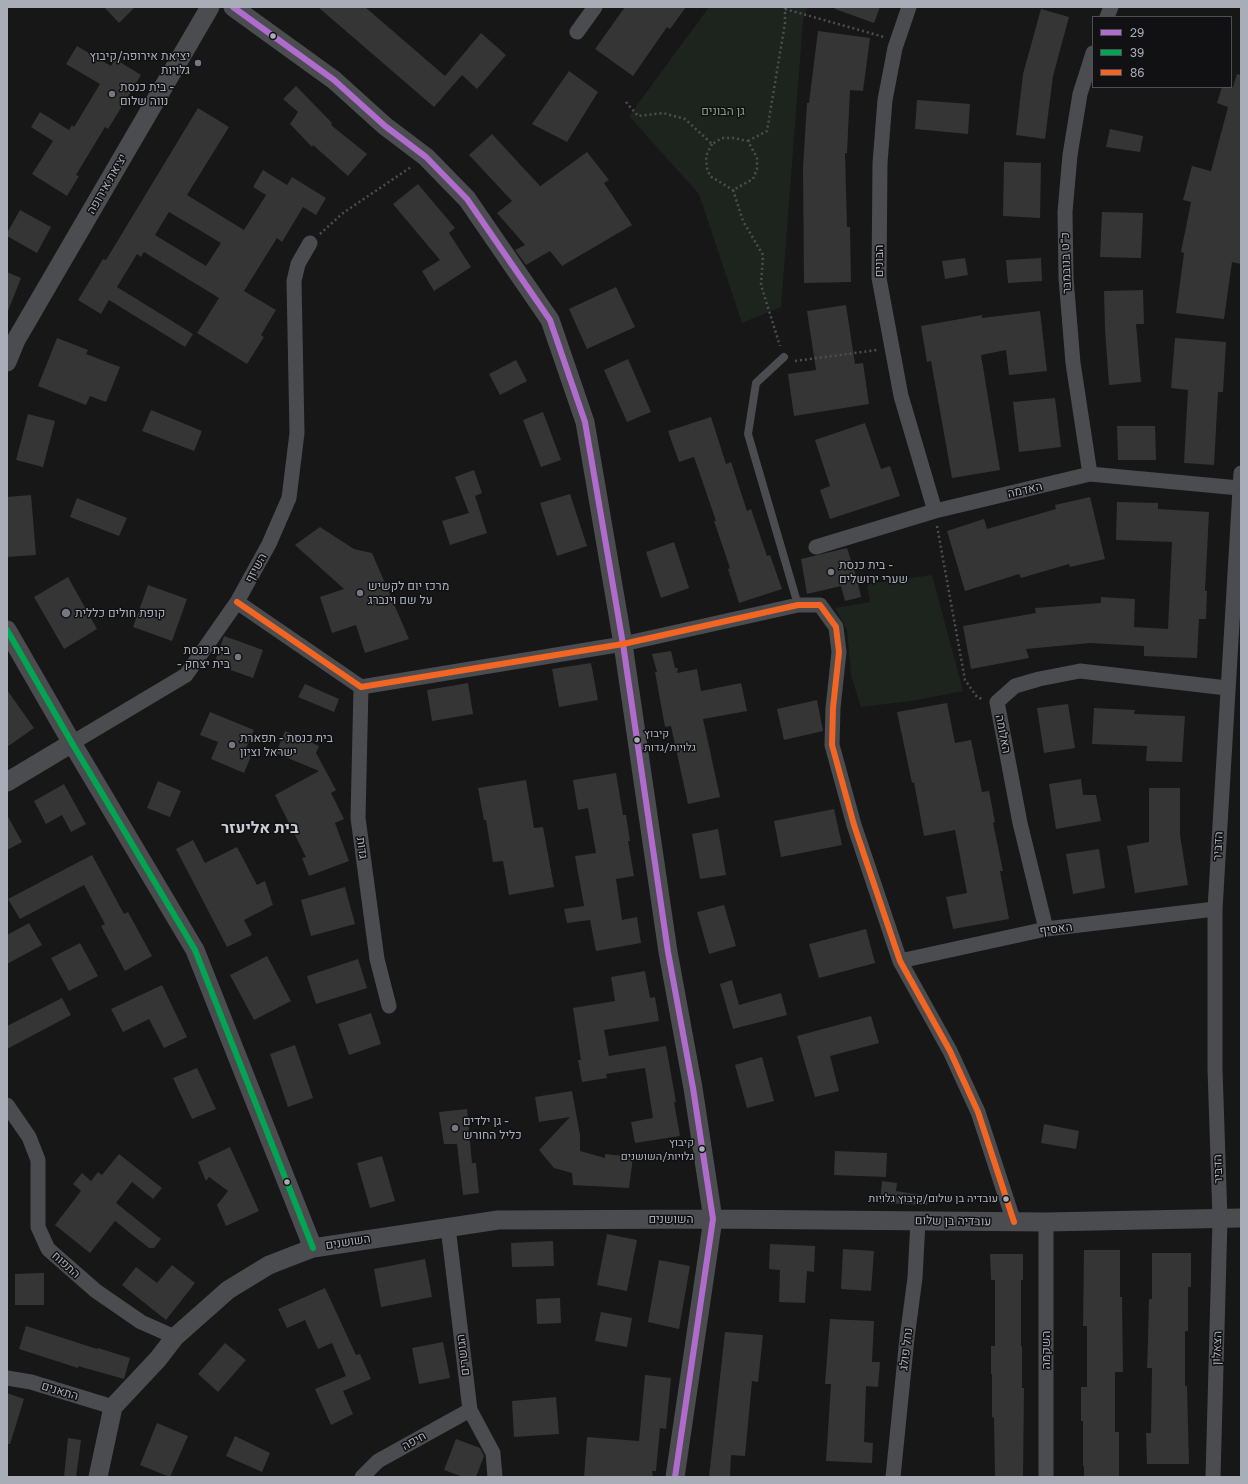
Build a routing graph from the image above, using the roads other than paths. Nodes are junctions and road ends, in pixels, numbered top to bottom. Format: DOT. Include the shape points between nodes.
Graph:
graph roads {
  1 [pos="210,7"];
  2 [pos="234,7"];
  3 [pos="594,7"];
  4 [pos="909,7"];
  5 [pos="577,32"];
  6 [pos="1092,56"];
  7 [pos="310,243"];
  8 [pos="784,357"];
  9 [pos="7,362"];
  10 [pos="1241,473"];
  11 [pos="1090,474"];
  12 [pos="1239,488"];
  13 [pos="935,511"];
  14 [pos="816,547"];
  15 [pos="237,602"];
  16 [pos="798,605"];
  17 [pos="7,630"];
  18 [pos="623,644"];
  19 [pos="361,687"];
  20 [pos="1227,688"];
  21 [pos="72,743"];
  22 [pos="7,782"];
  23 [pos="1215,909"];
  24 [pos="1046,929"];
  25 [pos="900,961"];
  26 [pos="389,1006"];
  27 [pos="7,1105"];
  28 [pos="1241,1218"];
  29 [pos="713,1219"];
  30 [pos="1220,1219"];
  31 [pos="918,1221"];
  32 [pos="1014,1222"];
  33 [pos="1046,1222"];
  34 [pos="448,1227"];
  35 [pos="313,1248"];
  36 [pos="175,1337"];
  37 [pos="7,1378"];
  38 [pos="113,1407"];
  39 [pos="470,1410"];
  40 [pos="98,1477"];
  41 [pos="362,1477"];
  42 [pos="495,1477"];
  43 [pos="675,1477"];
  44 [pos="893,1477"];
  45 [pos="1046,1477"];
  46 [pos="1213,1477"];
  1 -- 9 [label="street, יציאת אירופה" via="16,340"];
  2 -- 18 [label="street" via="334,80 385,126 426,157 467,199 550,320 585,422"];
  3 -- 5 [label="street"];
  4 -- 13 [label="street, הבונים" via="898,41 885,100 880,163 879,278 901,396"];
  6 -- 11 [label="street, כ\"ט בנובמבר" via="1080,94 1070,155 1065,212 1066,278 1073,363"];
  7 -- 15 [label="street, השיזף" via="298,264 294,281 298,433 289,498 270,544"];
  8 -- 16 [label="lane" via="756,383 748,434"];
  10 -- 12 [label="street, הדביר"];
  11 -- 12 [label="street, האדמה"];
  11 -- 13 [label="street, האדמה"];
  12 -- 20 [label="street, הדביר"];
  13 -- 14 [label="street, האדמה"];
  15 -- 19 [label="street"];
  15 -- 21 [label="street, השיזף" via="186,675"];
  16 -- 18 [label="street"];
  16 -- 25 [label="street" via="820,605 836,627 839,652 832,745 854,825"];
  17 -- 21 [label="street"];
  18 -- 19 [label="street"];
  18 -- 29 [label="street" via="668,952 693,1088"];
  19 -- 26 [label="street, גדות" via="358,818 377,959"];
  20 -- 23 [label="street, הדביר"];
  20 -- 24 [label="street, האלומה" via="1080,671 1015,686 998,702 1020,823"];
  21 -- 22 [label="street, השיזף"];
  21 -- 35 [label="street" via="195,950"];
  23 -- 24 [label="street, האסיף"];
  23 -- 30 [label="street, הדביר" via="1215,1069"];
  24 -- 25 [label="street, האסיף"];
  25 -- 32 [label="street" via="950,1051 978,1112"];
  27 -- 36 [label="street, התפוח" via="29,1137 38,1160 38,1227 48,1249 96,1292 141,1322"];
  28 -- 30 [label="street, עובדיה בן שלום"];
  29 -- 31 [label="street, עובדיה בן שלום"];
  29 -- 34 [label="street, השושנים" via="498,1220"];
  29 -- 43 [label="street"];
  30 -- 33 [label="street, עובדיה בן שלום"];
  30 -- 46 [label="street, הצאלון"];
  31 -- 32 [label="street, עובדיה בן שלום"];
  31 -- 44 [label="street, נחל פולג" via="915,1278"];
  32 -- 33 [label="street, עובדיה בן שלום"];
  33 -- 45 [label="street, השקמה"];
  34 -- 35 [label="street, השושנים"];
  34 -- 39 [label="street, הגושרים"];
  35 -- 36 [label="street, השושנים" via="269,1265 228,1290"];
  36 -- 38 [label="street, השושנים"];
  37 -- 38 [label="street, התאנים" via="31,1382"];
  38 -- 40 [label="street"];
  39 -- 41 [label="street, חיפה" via="378,1461"];
  39 -- 42 [label="street, הגושרים" via="493,1453"];
}
